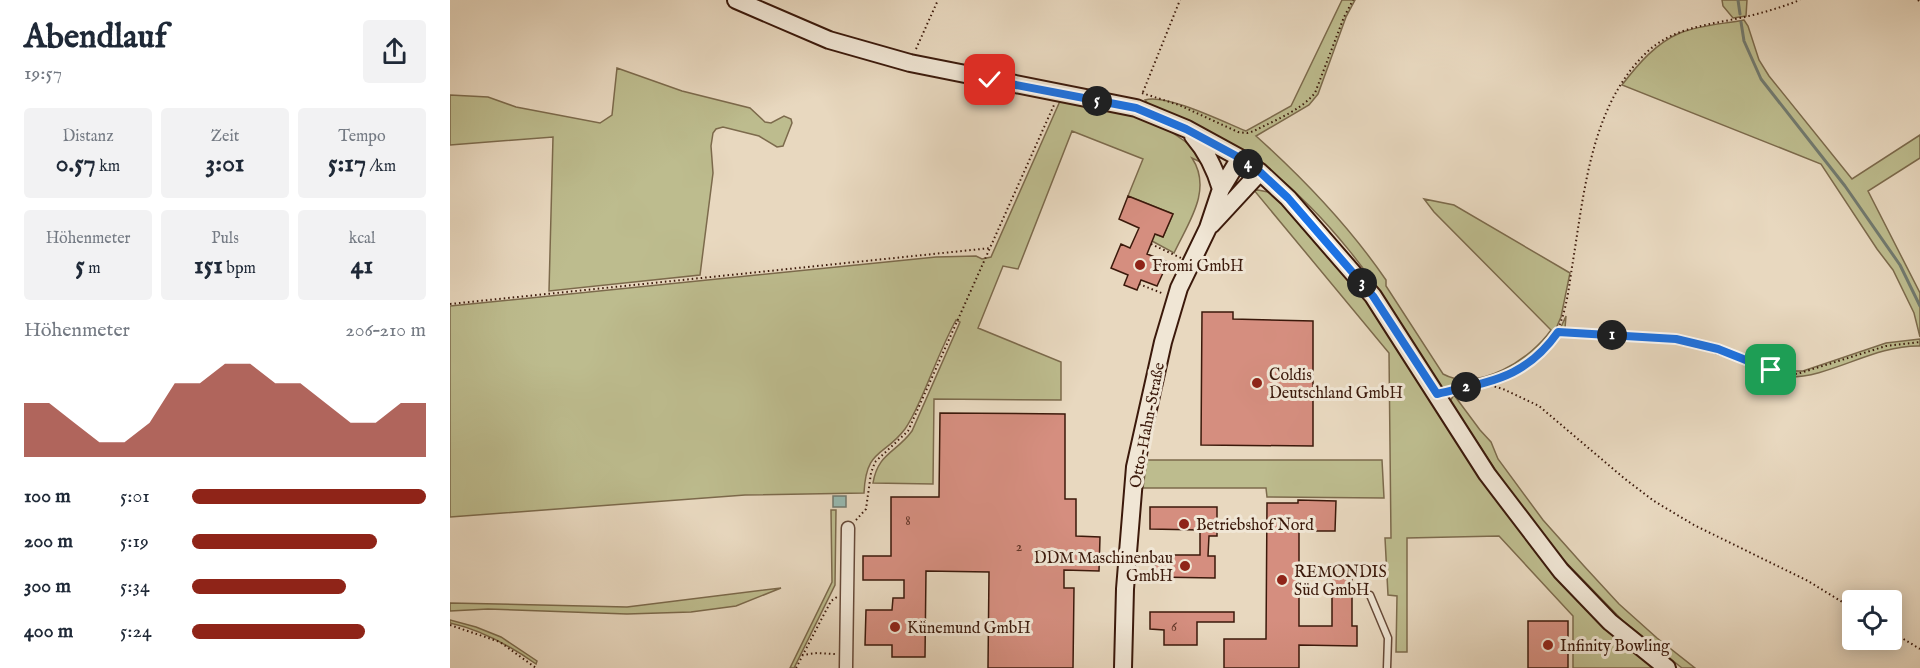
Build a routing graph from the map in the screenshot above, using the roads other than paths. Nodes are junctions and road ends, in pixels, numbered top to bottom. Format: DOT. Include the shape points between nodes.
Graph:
graph roads {
  1 [pos="736,0"];
  2 [pos="1186,129"];
  3 [pos="1240,158"];
  4 [pos="1260,172"];
  5 [pos="1221,189"];
  6 [pos="1208,228"];
  7 [pos="848,528"];
  8 [pos="1370,595"];
  9 [pos="846,668"];
  10 [pos="1124,668"];
  11 [pos="1387,668"];
  12 [pos="1668,668"];
  1 -- 2 [label="street" via="829,40 910,63 1058,94 1139,101"];
  2 -- 3 [label="street"];
  2 -- 5 [label="street" via="1204,150"];
  3 -- 4 [label="street"];
  3 -- 5 [label="street"];
  4 -- 6 [label="street"];
  4 -- 12 [label="street" via="1288,198 1373,296 1488,474 1561,571 1610,622"];
  5 -- 6 [label="street"];
  6 -- 10 [label="street, Otto-Hahn-Straße" via="1176,299 1135,467 1125,589"];
  7 -- 9 [label="street"];
  8 -- 11 [label="lane" via="1388,638"];
}
